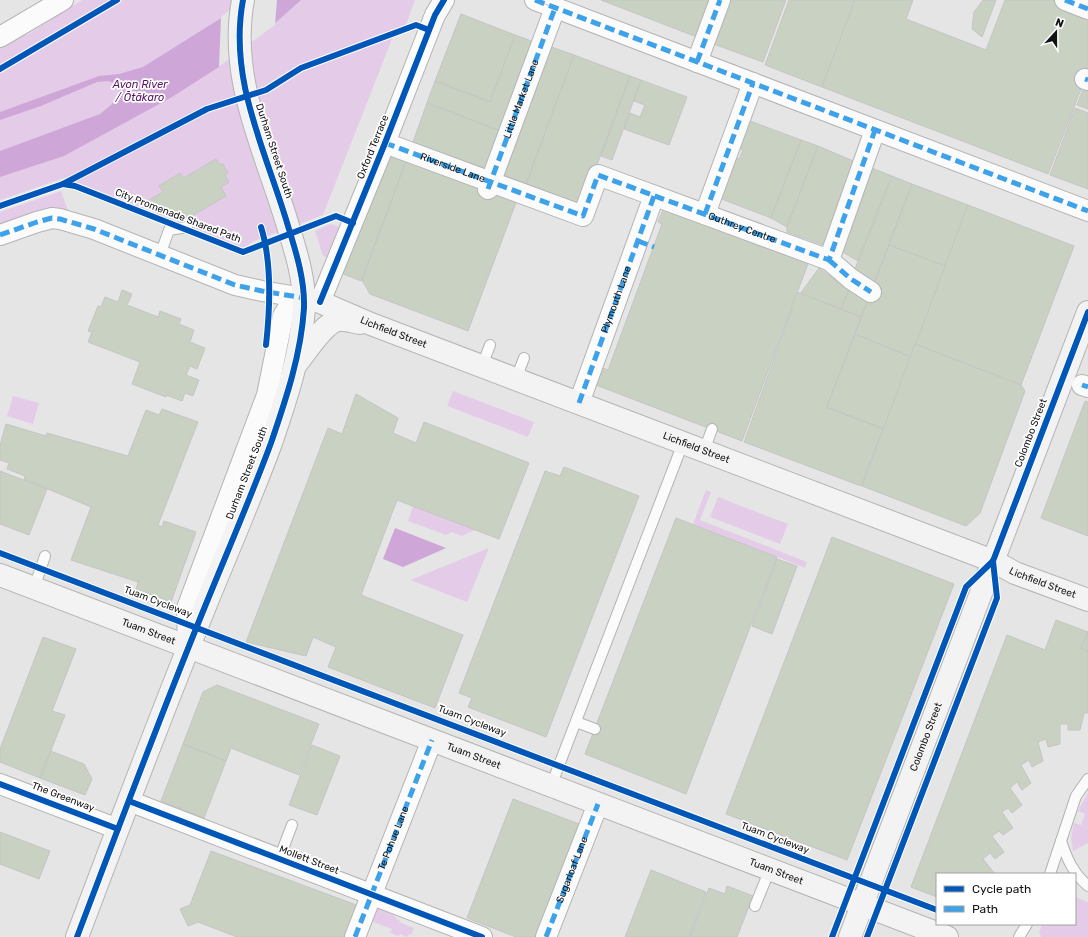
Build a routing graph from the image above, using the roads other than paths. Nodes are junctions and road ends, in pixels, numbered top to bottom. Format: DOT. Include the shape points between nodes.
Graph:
graph roads {
  1 [pos="63,0"];
  2 [pos="243,0"];
  3 [pos="444,0"];
  4 [pos="535,0"];
  5 [pos="720,0"];
  6 [pos="1065,0"];
  7 [pos="555,8"];
  8 [pos="1088,9"];
  9 [pos="0,37"];
  10 [pos="696,62"];
  11 [pos="753,83"];
  12 [pos="875,130"];
  13 [pos="385,143"];
  14 [pos="489,185"];
  15 [pos="654,196"];
  16 [pos="1088,211"];
  17 [pos="705,214"];
  18 [pos="187,227"];
  19 [pos="0,235"];
  20 [pos="160,255"];
  21 [pos="830,260"];
  22 [pos="871,292"];
  23 [pos="312,300"];
  24 [pos="1088,312"];
  25 [pos="371,324"];
  26 [pos="490,345"];
  27 [pos="524,358"];
  28 [pos="295,365"];
  29 [pos="482,366"];
  30 [pos="516,379"];
  31 [pos="579,403"];
  32 [pos="712,429"];
  33 [pos="683,443"];
  34 [pos="704,451"];
  35 [pos="45,556"];
  36 [pos="993,561"];
  37 [pos="0,575"];
  38 [pos="34,588"];
  39 [pos="1088,600"];
  40 [pos="188,647"];
  41 [pos="576,722"];
  42 [pos="595,729"];
  43 [pos="432,740"];
  44 [pos="1088,779"];
  45 [pos="0,784"];
  46 [pos="551,786"];
  47 [pos="129,801"];
  48 [pos="598,804"];
  49 [pos="292,825"];
  50 [pos="118,829"];
  51 [pos="1061,841"];
  52 [pos="279,859"];
  53 [pos="770,869"];
  54 [pos="1050,873"];
  55 [pos="1075,873"];
  56 [pos="1076,875"];
  57 [pos="1088,886"];
  58 [pos="372,894"];
  59 [pos="862,904"];
  60 [pos="755,906"];
  61 [pos="1026,925"];
  62 [pos="77,937"];
  63 [pos="355,937"];
  64 [pos="482,937"];
  65 [pos="546,937"];
  66 [pos="850,937"];
  67 [pos="947,937"];
  68 [pos="1019,937"];
  1 -- 9 [label="street"];
  2 -- 23 [label="main road, Durham Street South" via="238,52 245,91 291,234 301,274"];
  3 -- 13 [label="street, Oxford Terrace" via="435,15"];
  4 -- 7 [label="street"];
  5 -- 10 [label="street"];
  6 -- 8 [label="street"];
  7 -- 10 [label="street"];
  7 -- 14 [label="street, Little Market Lane"];
  10 -- 11 [label="street"];
  11 -- 12 [label="street"];
  11 -- 17 [label="street"];
  12 -- 16 [label="street"];
  12 -- 21 [label="street"];
  13 -- 14 [label="street, Riverside Lane"];
  13 -- 23 [label="street, Oxford Terrace"];
  14 -- 15 [label="street, Riverside Lane" via="519,192 583,216 598,175"];
  15 -- 17 [label="street, Guthrey Centre"];
  15 -- 31 [label="street, Plymouth Lane" via="646,244"];
  17 -- 21 [label="street, Guthrey Centre"];
  18 -- 20 [label="lane" via="169,230"];
  19 -- 20 [label="street" via="37,222 60,218"];
  20 -- 23 [label="street" via="235,285"];
  21 -- 22 [label="street, Guthrey Centre" via="851,279"];
  23 -- 25 [label="main road, Lichfield Street"];
  23 -- 28 [label="main road, Durham Street South" via="302,328"];
  23 -- 40 [label="street, Durham Street South" via="291,302 283,316 267,395 187,608"];
  24 -- 36 [label="main road, Colombo Street"];
  25 -- 28 [label="main road" via="339,320 330,324"];
  25 -- 29 [label="main road, Lichfield Street"];
  26 -- 29 [label="lane"];
  27 -- 30 [label="lane"];
  28 -- 40 [label="main road, Durham Street South" via="287,398 263,464"];
  29 -- 30 [label="main road, Lichfield Street"];
  30 -- 31 [label="main road, Lichfield Street"];
  31 -- 33 [label="main road, Lichfield Street"];
  32 -- 34 [label="lane"];
  33 -- 34 [label="main road, Lichfield Street"];
  33 -- 41 [label="lane"];
  34 -- 36 [label="main road, Lichfield Street"];
  35 -- 38 [label="lane"];
  36 -- 39 [label="main road, Lichfield Street" via="1014,573"];
  36 -- 59 [label="main road, Colombo Street"];
  37 -- 38 [label="main road, Tuam Street"];
  38 -- 40 [label="main road, Tuam Street"];
  40 -- 43 [label="main road, Tuam Street"];
  40 -- 47 [label="main road, Durham Street South"];
  41 -- 42 [label="lane"];
  41 -- 46 [label="lane"];
  43 -- 46 [label="main road, Tuam Street"];
  43 -- 58 [label="street, Te Pohue Lane"];
  44 -- 51 [label="lane" via="1076,796"];
  45 -- 50 [label="street, The Greenway"];
  46 -- 48 [label="main road, Tuam Street"];
  47 -- 50 [label="main road, Durham Street South"];
  47 -- 52 [label="street, Mollett Street"];
  48 -- 53 [label="main road, Tuam Street"];
  48 -- 65 [label="street, Sugarloaf Lane"];
  49 -- 52 [label="lane"];
  50 -- 62 [label="main road, Durham Street South"];
  51 -- 54 [label="lane"];
  51 -- 55 [label="lane"];
  52 -- 58 [label="street, Mollett Street"];
  53 -- 59 [label="main road, Tuam Street"];
  53 -- 60 [label="lane"];
  56 -- 57 [label="lane"];
  58 -- 63 [label="street, Te Pohue Lane"];
  58 -- 64 [label="street, Mollett Street"];
  59 -- 66 [label="main road, Colombo Street"];
  59 -- 67 [label="main road, Tuam Street"];
  61 -- 68 [label="lane"];
}
